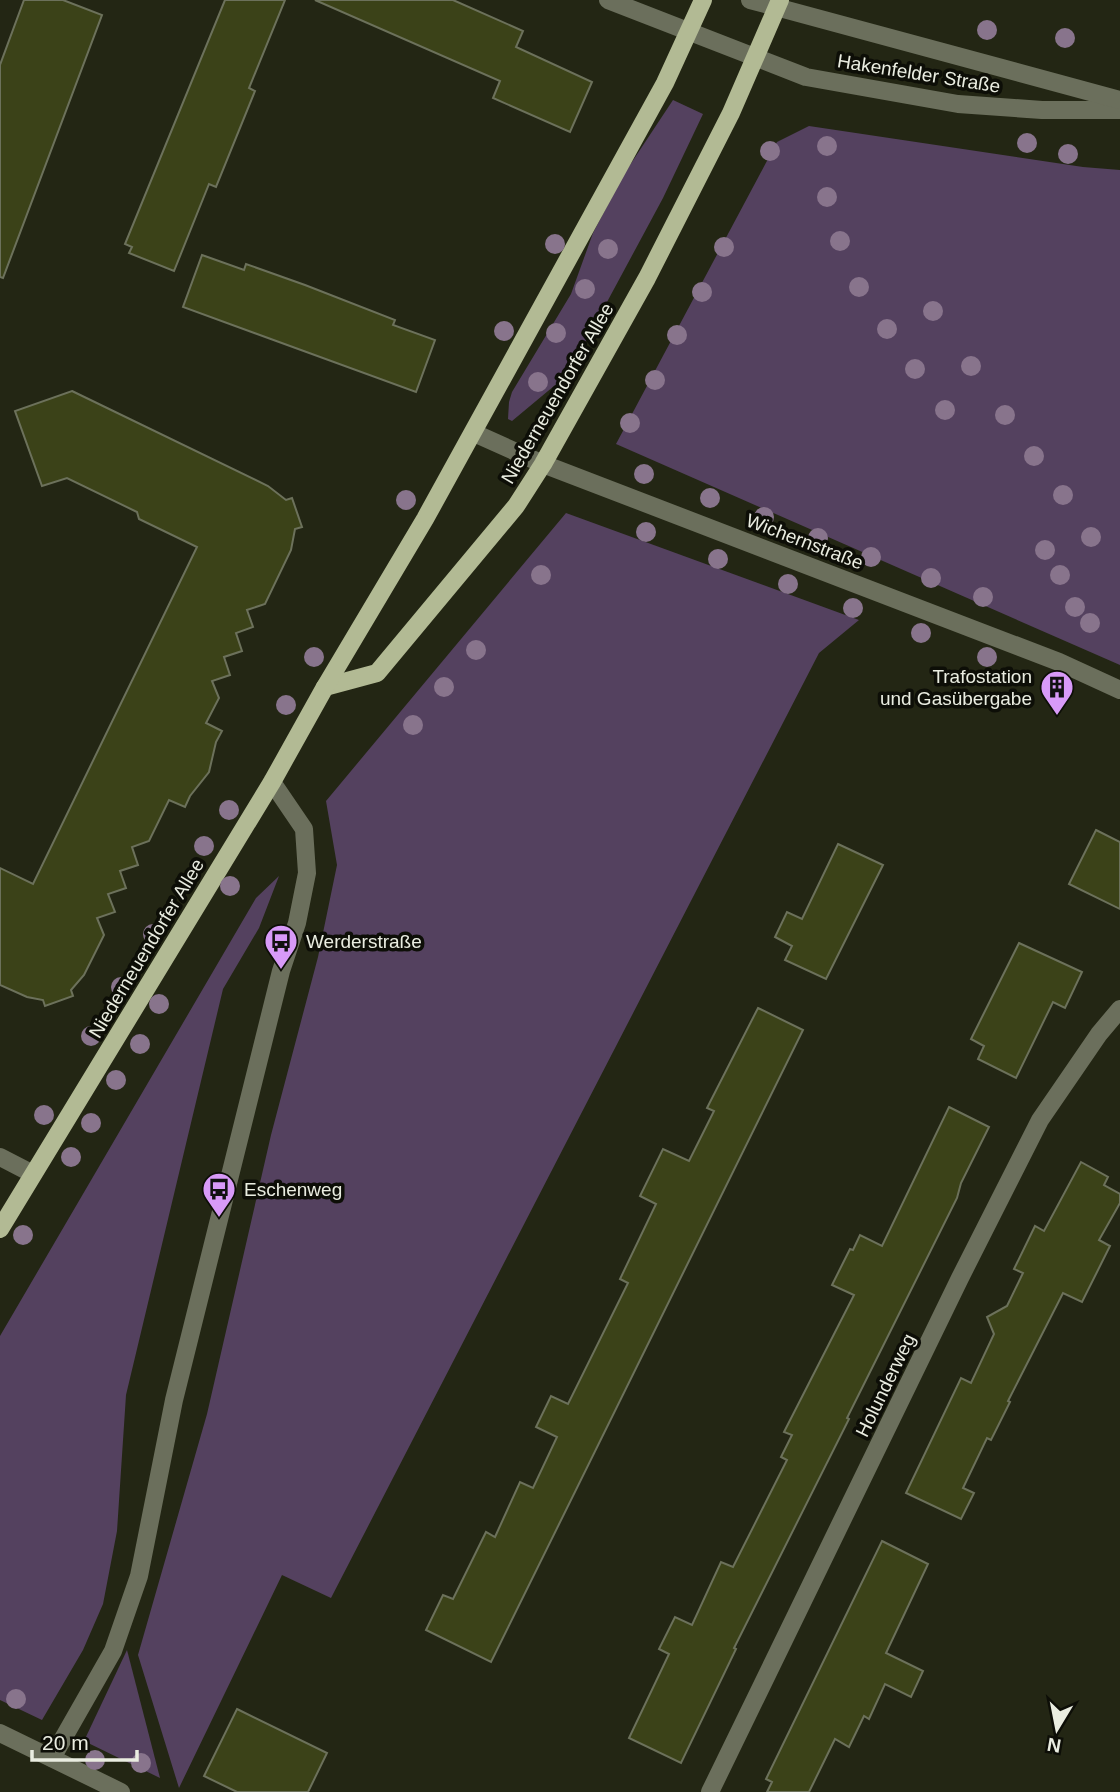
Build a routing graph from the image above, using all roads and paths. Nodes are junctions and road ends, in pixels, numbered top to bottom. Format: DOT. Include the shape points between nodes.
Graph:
graph roads {
  1 [pos="608,0"];
  2 [pos="703,0"];
  3 [pos="750,0"];
  4 [pos="779,4"];
  5 [pos="689,33"];
  6 [pos="756,59"];
  7 [pos="1120,100"];
  8 [pos="1120,110"];
  9 [pos="474,433"];
  10 [pos="543,464"];
  11 [pos="325,687"];
  12 [pos="1120,690"];
  13 [pos="272,782"];
  14 [pos="1120,1009"];
  15 [pos="0,1157"];
  16 [pos="33,1174"];
  17 [pos="0,1228"];
  18 [pos="0,1733"];
  19 [pos="52,1758"];
  20 [pos="121,1792"];
  21 [pos="710,1792"];
  1 -- 5 [label="street, Hakenfelder Straße"];
  2 -- 5 [label="main road, Niederneuendorfer Allee"];
  3 -- 4 [label="street, Hakenfelder Straße"];
  4 -- 6 [label="main road, Niederneuendorfer Allee"];
  4 -- 7 [label="street, Hakenfelder Straße"];
  5 -- 6 [label="street, Hakenfelder Straße"];
  5 -- 9 [label="main road, Niederneuendorfer Allee"];
  6 -- 8 [label="street, Hakenfelder Straße" via="806,77 958,104"];
  6 -- 10 [label="main road, Niederneuendorfer Allee" via="647,278"];
  9 -- 10 [label="street, Wichernstraße"];
  9 -- 11 [label="main road, Niederneuendorfer Allee"];
  10 -- 11 [label="main road, Niederneuendorfer Allee" via="516,506 377,673"];
  10 -- 12 [label="street, Wichernstraße" via="1059,662"];
  11 -- 13 [label="main road, Niederneuendorfer Allee"];
  13 -- 16 [label="main road, Niederneuendorfer Allee"];
  13 -- 19 [label="street" via="304,829 307,873 297,923 176,1390 139,1576 113,1651"];
  14 -- 21 [label="street, Holunderweg" via="1040,1120"];
  15 -- 16 [label="street"];
  16 -- 17 [label="main road, Niederneuendorfer Allee"];
  18 -- 19 [label="street"];
  19 -- 20 [label="street"];
}
